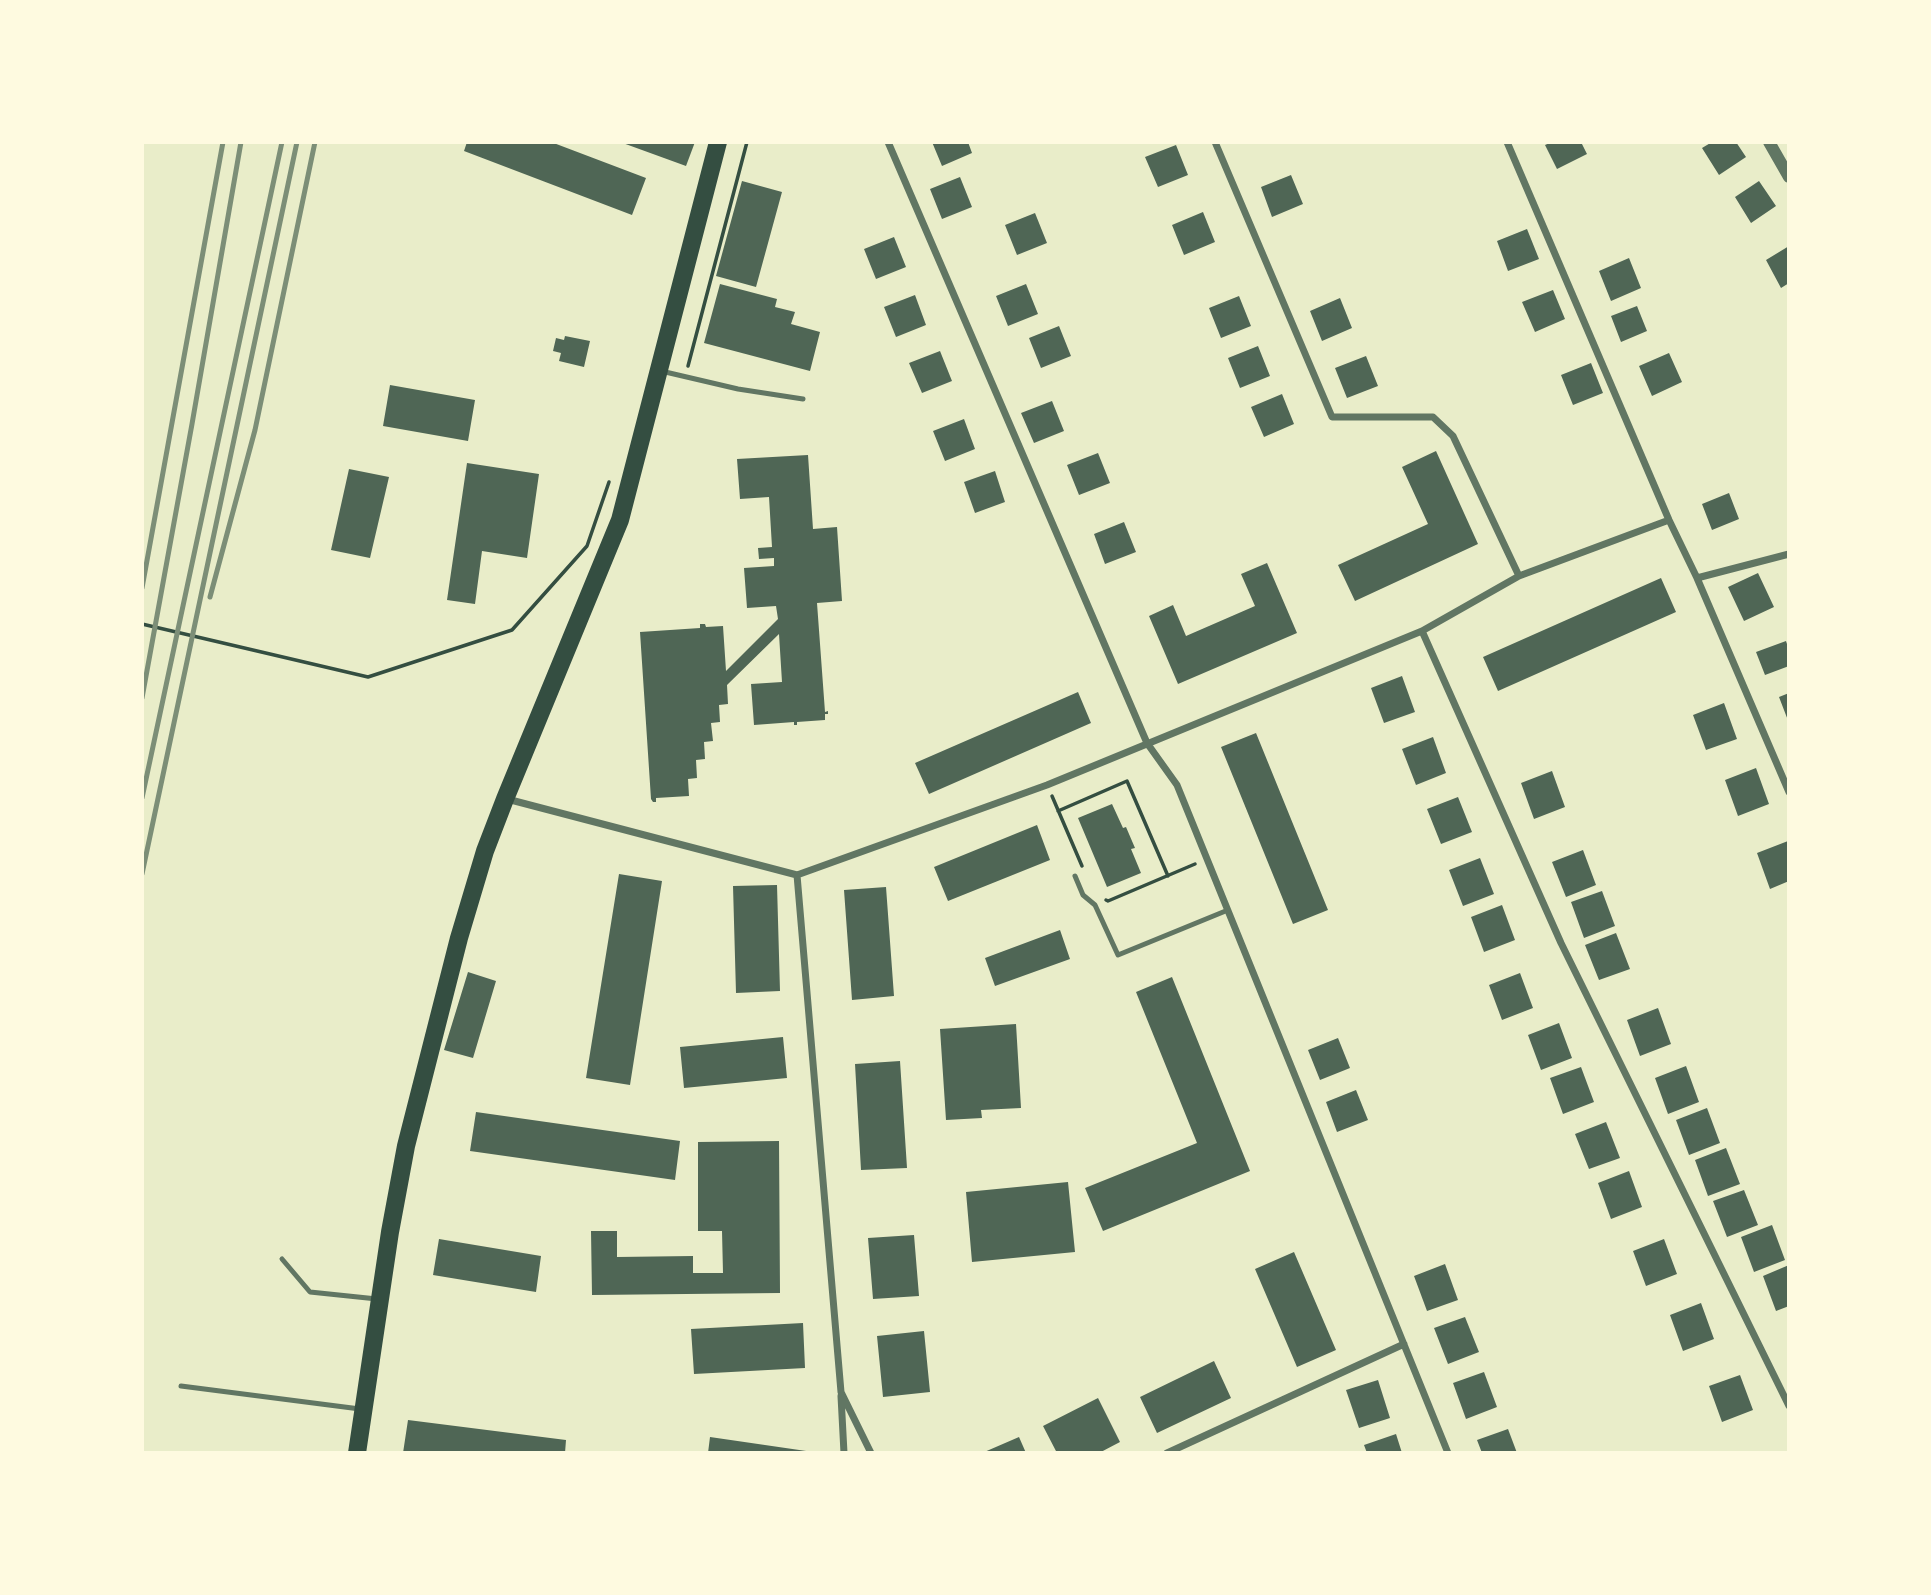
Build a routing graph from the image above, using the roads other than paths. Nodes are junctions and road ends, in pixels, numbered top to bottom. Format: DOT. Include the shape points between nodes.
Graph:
graph roads {
  1 [pos="718,142"];
  2 [pos="888,142"];
  3 [pos="1215,142"];
  4 [pos="1507,142"];
  5 [pos="1769,142"];
  6 [pos="1785,159"];
  7 [pos="1789,177"];
  8 [pos="658,371"];
  9 [pos="803,400"];
  10 [pos="1669,520"];
  11 [pos="1789,554"];
  12 [pos="1519,576"];
  13 [pos="1697,578"];
  14 [pos="1422,631"];
  15 [pos="1147,743"];
  16 [pos="1789,792"];
  17 [pos="505,799"];
  18 [pos="797,875"];
  19 [pos="1075,876"];
  20 [pos="1227,910"];
  21 [pos="282,1259"];
  22 [pos="380,1300"];
  23 [pos="1405,1344"];
  24 [pos="181,1386"];
  25 [pos="841,1392"];
  26 [pos="1789,1406"];
  27 [pos="363,1410"];
  28 [pos="357,1453"];
  29 [pos="844,1453"];
  30 [pos="871,1453"];
  31 [pos="1167,1453"];
  32 [pos="1448,1453"];
  1 -- 8 [label="main road"];
  2 -- 15 [label="street"];
  3 -- 12 [label="street" via="1332,417 1433,418 1453,436"];
  4 -- 10 [label="street"];
  5 -- 6 [label="street"];
  6 -- 7 [label="street"];
  8 -- 9 [label="lane"];
  8 -- 17 [label="main road" via="620,520"];
  10 -- 12 [label="street"];
  10 -- 13 [label="street"];
  11 -- 13 [label="street"];
  12 -- 14 [label="street"];
  13 -- 16 [label="street"];
  14 -- 15 [label="street"];
  14 -- 26 [label="street" via="1561,943"];
  15 -- 18 [label="street" via="1047,785"];
  15 -- 20 [label="street" via="1177,785"];
  17 -- 18 [label="street"];
  17 -- 22 [label="main road" via="458,937 406,1146"];
  18 -- 25 [label="street"];
  19 -- 20 [label="lane" via="1083,895 1095,905 1118,955"];
  20 -- 23 [label="street"];
  21 -- 22 [label="lane" via="310,1292"];
  22 -- 27 [label="main road"];
  23 -- 31 [label="street"];
  23 -- 32 [label="street"];
  24 -- 27 [label="lane"];
  25 -- 29 [label="street"];
  25 -- 30 [label="street"];
  27 -- 28 [label="main road"];
}
